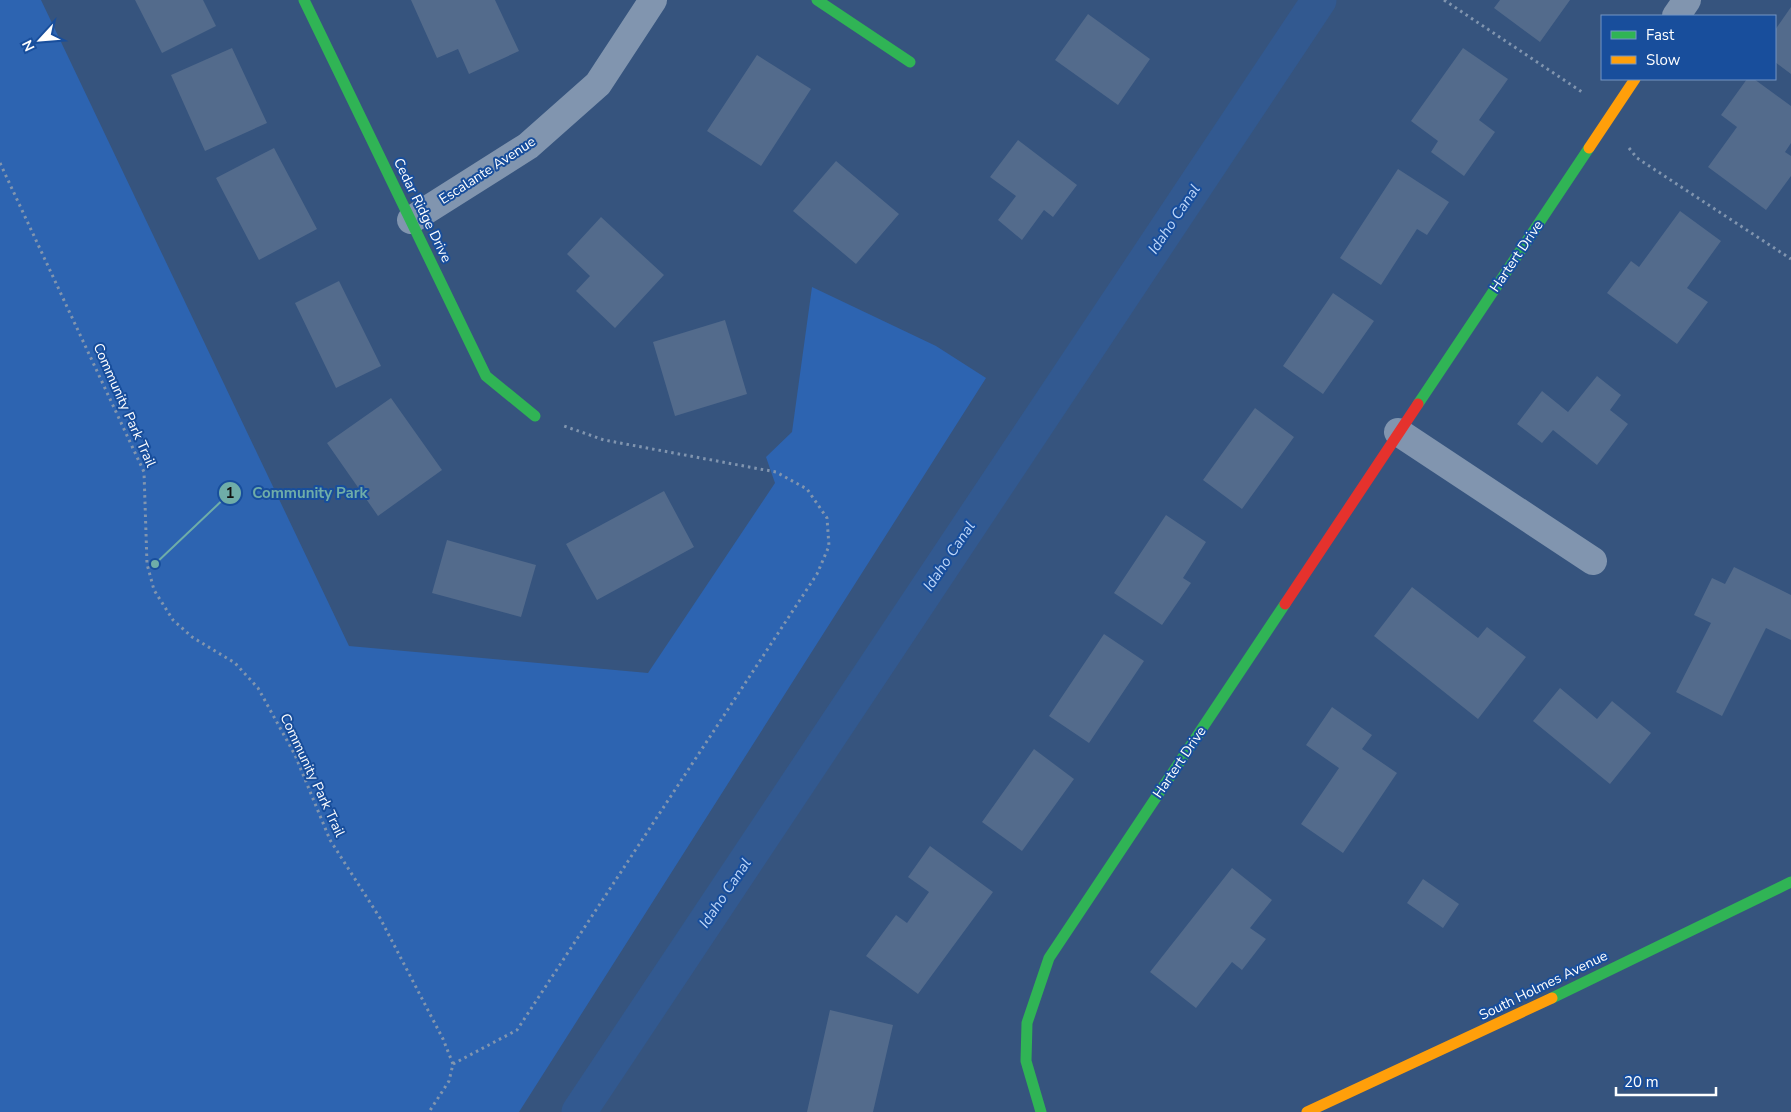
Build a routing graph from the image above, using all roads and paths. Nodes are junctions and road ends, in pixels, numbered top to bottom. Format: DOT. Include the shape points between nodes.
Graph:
graph roads {
  1 [pos="304,0"];
  2 [pos="653,0"];
  3 [pos="817,0"];
  4 [pos="1444,0"];
  5 [pos="1687,0"];
  6 [pos="1677,15"];
  7 [pos="910,62"];
  8 [pos="1633,80"];
  9 [pos="1582,92"];
  10 [pos="1628,148"];
  11 [pos="0,163"];
  12 [pos="411,220"];
  13 [pos="1791,259"];
  14 [pos="534,416"];
  15 [pos="1398,432"];
  16 [pos="1593,561"];
  17 [pos="1791,882"];
  18 [pos="453,1064"];
  19 [pos="429,1112"];
  20 [pos="1041,1112"];
  21 [pos="1307,1112"];
  1 -- 12 [label="street, Cedar Ridge Drive"];
  2 -- 12 [label="street, Escalante Avenue" via="598,84 528,146"];
  3 -- 7 [label="street"];
  4 -- 9 [label="path"];
  5 -- 6 [label="street"];
  8 -- 15 [label="street, Hartert Drive"];
  10 -- 13 [label="path" via="1637,158"];
  11 -- 18 [label="path, Community Park Trail" via="144,472 147,564 154,590 173,620 192,638 235,663 258,688 295,756 330,840 380,918"];
  12 -- 14 [label="street, Cedar Ridge Drive" via="486,376"];
  14 -- 18 [label="path" via="604,440 776,472 807,488 827,518 829,546 817,574 517,1030"];
  15 -- 16 [label="street"];
  15 -- 20 [label="street, Hartert Drive" via="1049,958 1027,1023 1026,1061"];
  17 -- 21 [label="street, South Holmes Avenue" via="1465,1040"];
  18 -- 19 [label="path" via="450,1081"];
}
